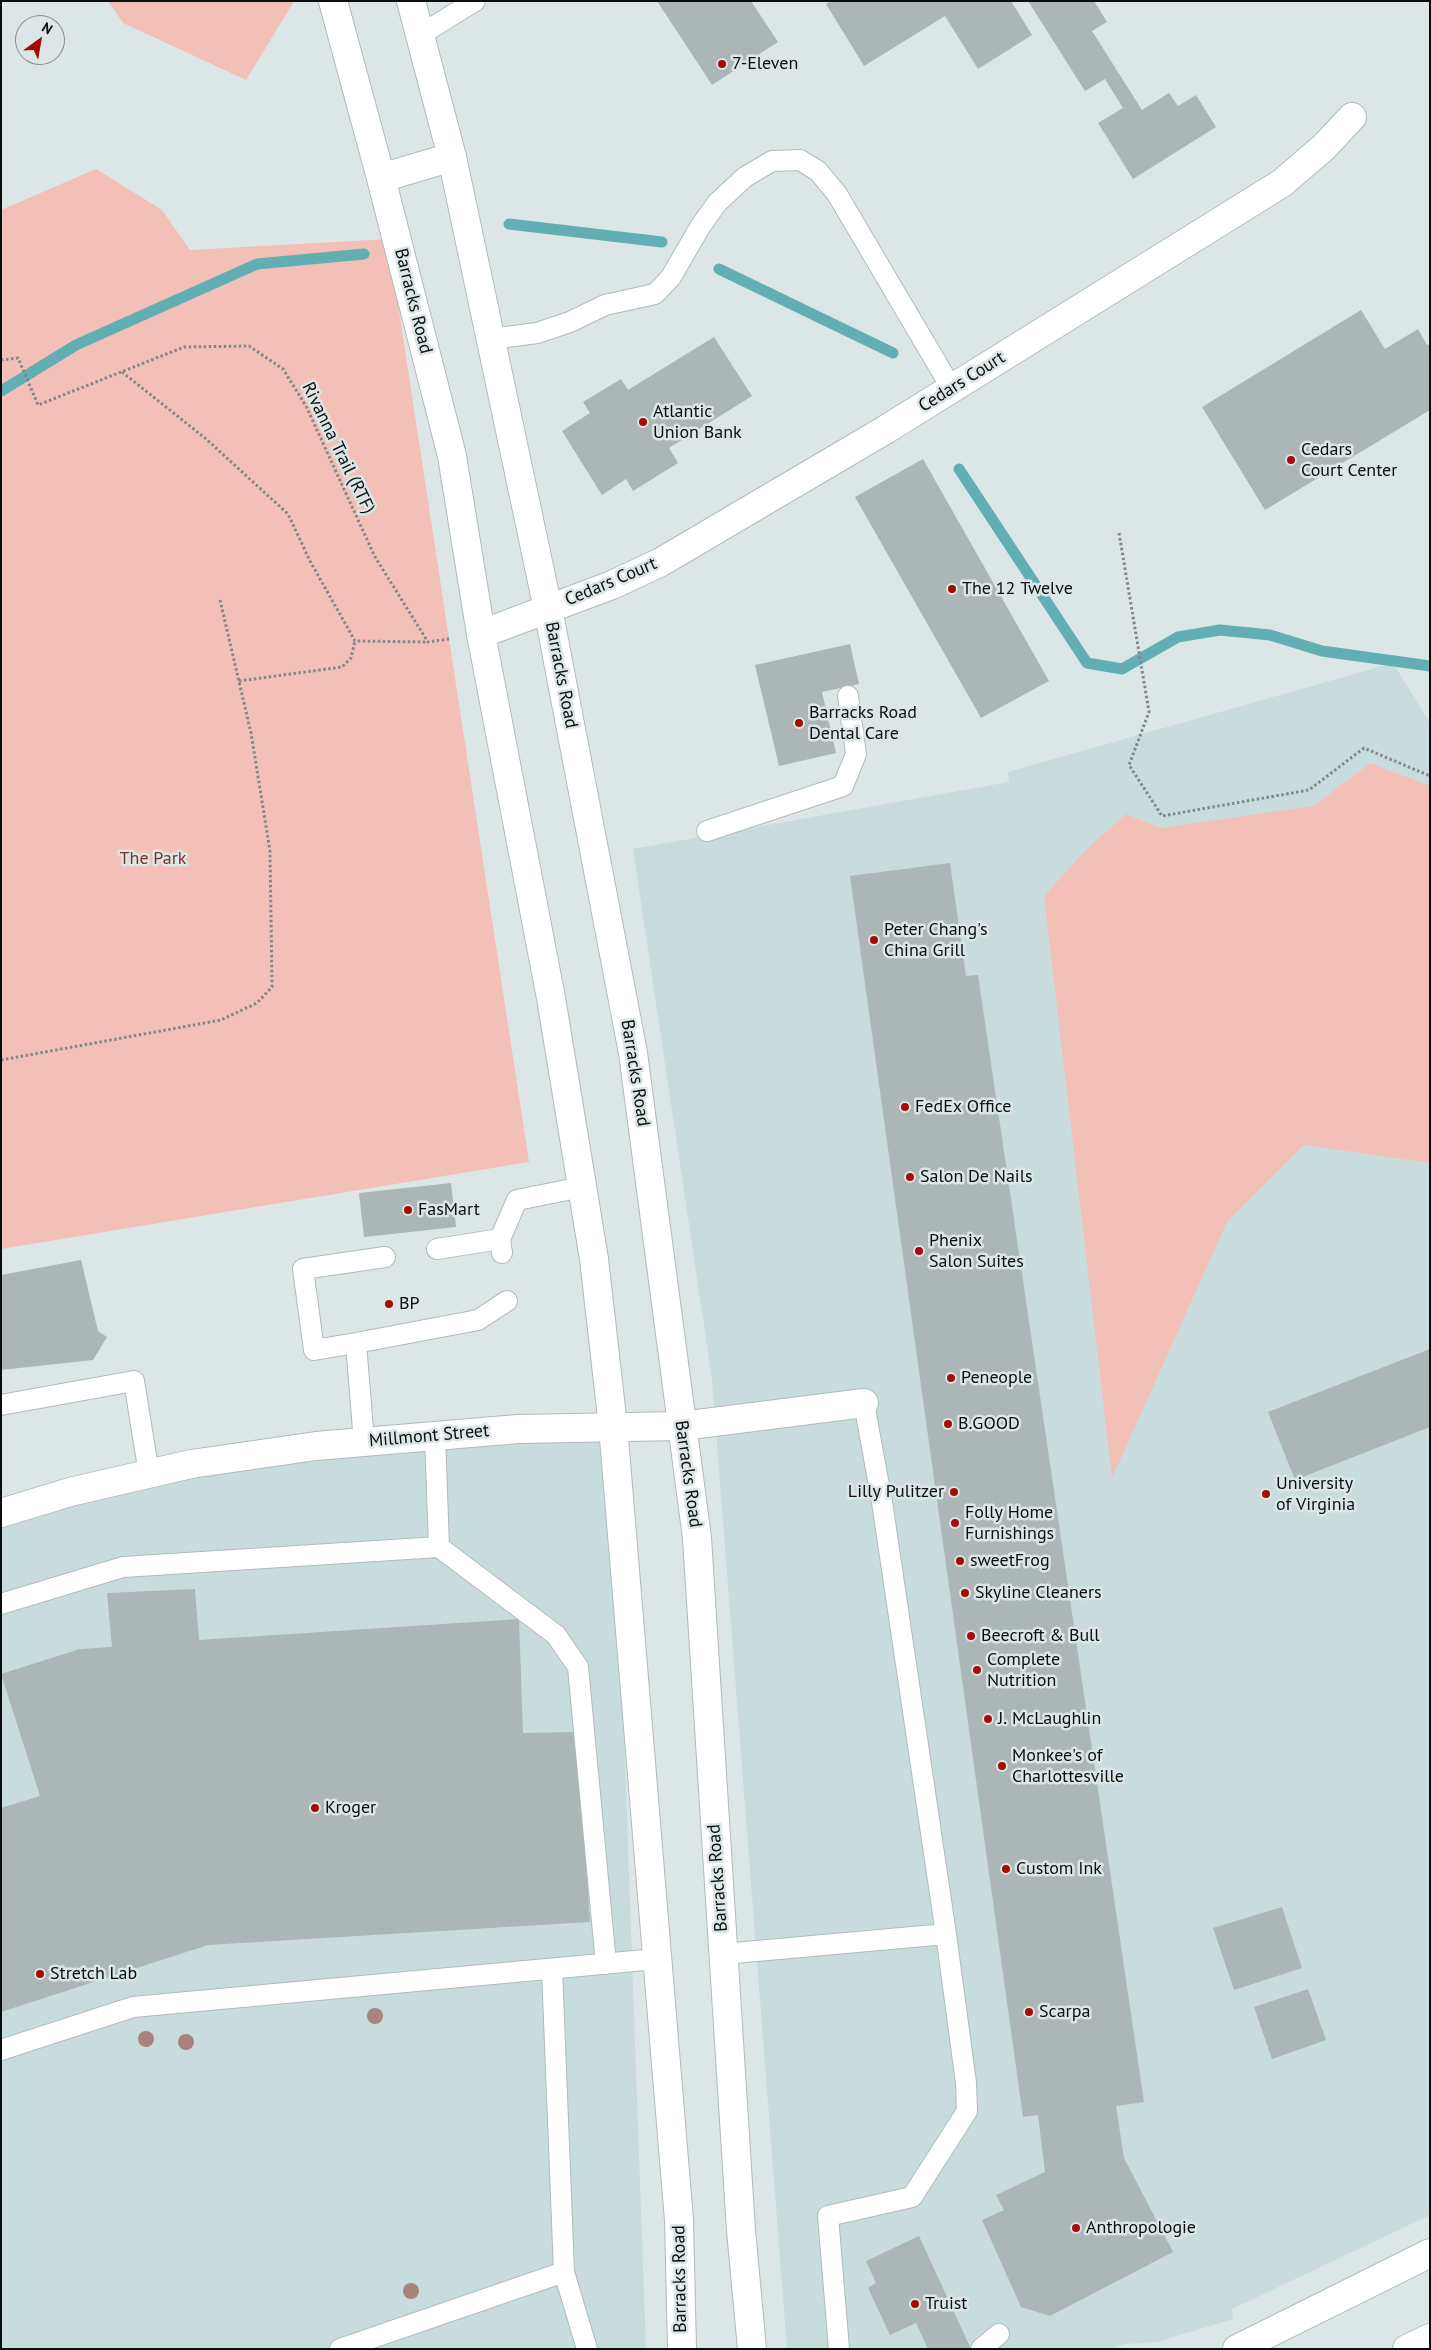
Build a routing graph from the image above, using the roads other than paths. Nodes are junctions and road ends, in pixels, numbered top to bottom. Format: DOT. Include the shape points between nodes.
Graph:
graph roads {
  1 [pos="333,1"];
  2 [pos="411,1"];
  3 [pos="475,1"];
  4 [pos="420,35"];
  5 [pos="1352,117"];
  6 [pos="452,157"];
  7 [pos="381,178"];
  8 [pos="491,339"];
  9 [pos="952,389"];
  10 [pos="548,608"];
  11 [pos="481,634"];
  12 [pos="848,696"];
  13 [pos="707,831"];
  14 [pos="582,1187"];
  15 [pos="438,1249"];
  16 [pos="385,1257"];
  17 [pos="507,1301"];
  18 [pos="356,1343"];
  19 [pos="864,1403"];
  20 [pos="1,1405"];
  21 [pos="613,1426"];
  22 [pos="682,1426"];
  23 [pos="436,1436"];
  24 [pos="364,1442"];
  25 [pos="148,1474"];
  26 [pos="1,1513"];
  27 [pos="439,1547"];
  28 [pos="1,1604"];
  29 [pos="946,1934"];
  30 [pos="723,1954"];
  31 [pos="656,1959"];
  32 [pos="606,1964"];
  33 [pos="552,1969"];
  34 [pos="1,2050"];
  35 [pos="1430,2253"];
  36 [pos="564,2272"];
  37 [pos="999,2334"];
  38 [pos="1430,2338"];
  39 [pos="345,2348"];
  40 [pos="587,2349"];
  41 [pos="682,2349"];
  42 [pos="752,2349"];
  43 [pos="839,2349"];
  44 [pos="981,2349"];
  45 [pos="1237,2349"];
  46 [pos="1407,2349"];
  1 -- 7 [label="main road, Barracks Road"];
  2 -- 4 [label="main road, Barracks Road"];
  3 -- 4 [label="lane"];
  4 -- 6 [label="main road, Barracks Road"];
  5 -- 9 [label="main road, Cedars Court" via="1324,147 1282,183"];
  6 -- 7 [label="main road"];
  6 -- 8 [label="main road, Barracks Road"];
  7 -- 11 [label="main road, Barracks Road" via="452,456"];
  8 -- 9 [label="lane" via="537,333 605,305 655,294 671,277 717,203 745,177 772,161 800,160 818,171 837,194"];
  8 -- 10 [label="main road, Barracks Road"];
  9 -- 10 [label="main road, Cedars Court" via="661,562 612,585"];
  10 -- 11 [label="main road, Barracks Road"];
  10 -- 22 [label="main road, Barracks Road" via="634,1053"];
  11 -- 14 [label="main road, Barracks Road" via="549,988"];
  12 -- 13 [label="lane" via="856,754 843,786"];
  14 -- 15 [label="lane" via="517,1200 501,1246 468,1251"];
  14 -- 21 [label="main road, Barracks Road" via="594,1259"];
  16 -- 18 [label="lane" via="365,1268 303,1269 314,1350"];
  17 -- 18 [label="lane" via="477,1314 374,1331"];
  18 -- 24 [label="lane"];
  19 -- 22 [label="main road, Millmont Street"];
  19 -- 29 [label="lane" via="882,1502"];
  20 -- 25 [label="lane" via="134,1381"];
  21 -- 22 [label="main road, Millmont Street"];
  21 -- 23 [label="main road, Millmont Street"];
  21 -- 31 [label="main road, Barracks Road"];
  22 -- 30 [label="main road, Barracks Road" via="697,1538"];
  23 -- 24 [label="main road, Millmont Street"];
  23 -- 27 [label="lane"];
  24 -- 25 [label="main road, Millmont Street" via="191,1464"];
  25 -- 26 [label="main road, Millmont Street" via="70,1492"];
  27 -- 28 [label="lane" via="123,1567"];
  27 -- 32 [label="lane" via="556,1635 578,1667"];
  29 -- 30 [label="lane"];
  29 -- 43 [label="lane" via="967,2111 912,2197 828,2216"];
  30 -- 42 [label="main road, Barracks Road"];
  31 -- 32 [label="lane"];
  31 -- 41 [label="main road, Barracks Road" via="679,2220"];
  32 -- 33 [label="lane"];
  33 -- 34 [label="lane" via="134,2007"];
  33 -- 36 [label="lane"];
  35 -- 45 [label="main road"];
  36 -- 39 [label="lane"];
  36 -- 40 [label="lane"];
  37 -- 44 [label="lane"];
  38 -- 46 [label="main road"];
}
